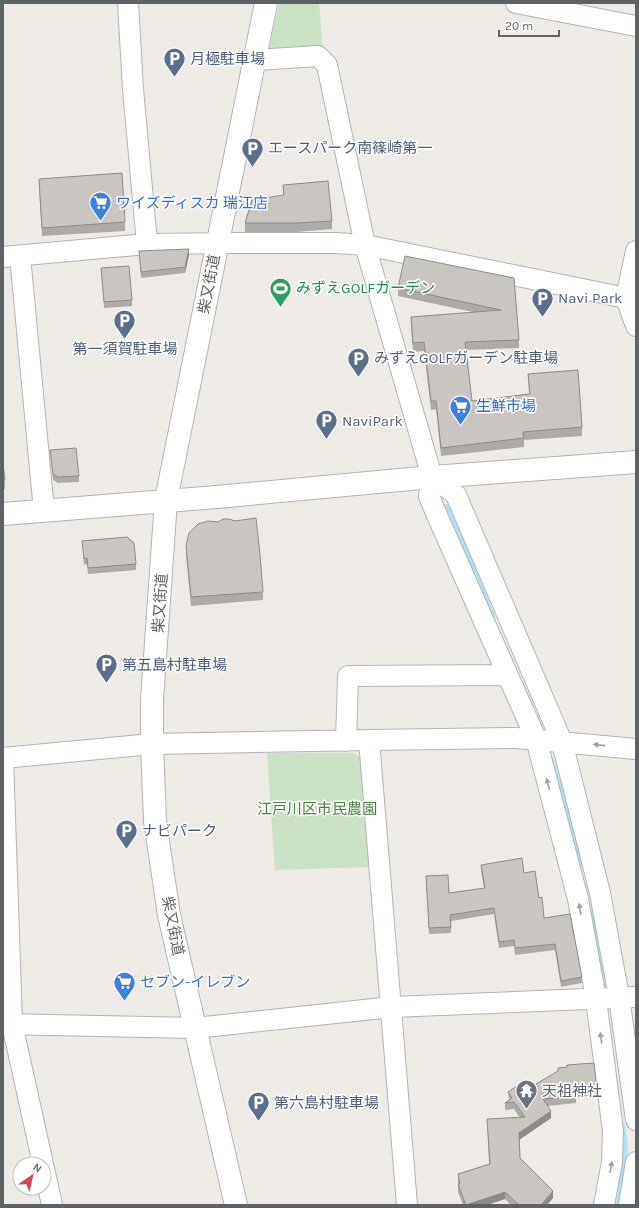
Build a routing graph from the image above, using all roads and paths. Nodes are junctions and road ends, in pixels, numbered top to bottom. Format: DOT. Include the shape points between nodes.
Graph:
graph roads {
  1 [pos="128,3"];
  2 [pos="266,3"];
  3 [pos="516,3"];
  4 [pos="636,26"];
  5 [pos="256,60"];
  6 [pos="217,243"];
  7 [pos="147,244"];
  8 [pos="365,245"];
  9 [pos="636,251"];
  10 [pos="12,257"];
  11 [pos="631,299"];
  12 [pos="636,326"];
  13 [pos="636,462"];
  14 [pos="432,477"];
  15 [pos="166,500"];
  16 [pos="44,511"];
  17 [pos="3,514"];
  18 [pos="508,675"];
  19 [pos="536,739"];
  20 [pos="369,740"];
  21 [pos="346,741"];
  22 [pos="562,742"];
  23 [pos="152,744"];
  24 [pos="636,749"];
  25 [pos="3,758"];
  26 [pos="628,997"];
  27 [pos="596,999"];
  28 [pos="392,1007"];
  29 [pos="7,1024"];
  30 [pos="195,1028"];
  31 [pos="636,1120"];
  32 [pos="41,1156"];
  33 [pos="636,1162"];
  34 [pos="236,1205"];
  35 [pos="407,1205"];
  36 [pos="604,1205"];
  37 [pos="629,1205"];
  1 -- 7 [label="street"];
  2 -- 5 [label="main road, 柴又街道"];
  3 -- 4 [label="street"];
  5 -- 6 [label="main road, 柴又街道"];
  5 -- 8 [label="street" via="318,56 327,65"];
  6 -- 7 [label="street"];
  6 -- 8 [label="street"];
  6 -- 15 [label="main road, 柴又街道"];
  7 -- 10 [label="street"];
  8 -- 11 [label="street"];
  8 -- 14 [label="street"];
  9 -- 11 [label="street"];
  10 -- 16 [label="street"];
  11 -- 12 [label="street"];
  13 -- 14 [label="main road"];
  14 -- 15 [label="main road"];
  14 -- 18 [label="street" via="429,496"];
  14 -- 22 [label="street" via="456,496"];
  15 -- 16 [label="main road"];
  15 -- 23 [label="main road, 柴又街道" via="152,700"];
  16 -- 17 [label="main road"];
  18 -- 19 [label="street"];
  18 -- 21 [label="street" via="348,676"];
  19 -- 20 [label="street"];
  19 -- 22 [label="street"];
  27 -- 19 [label="street, one-way" via="578,899"];
  20 -- 21 [label="street"];
  20 -- 28 [label="street"];
  21 -- 23 [label="street"];
  24 -- 22 [label="street, one-way"];
  22 -- 26 [label="street"];
  23 -- 25 [label="street"];
  23 -- 30 [label="main road, 柴又街道" via="155,821 169,915"];
  25 -- 29 [label="street"];
  26 -- 27 [label="street"];
  26 -- 31 [label="street"];
  27 -- 28 [label="street"];
  36 -- 27 [label="street, one-way" via="612,1162 613,1130"];
  28 -- 30 [label="street"];
  28 -- 35 [label="street"];
  29 -- 30 [label="street"];
  29 -- 32 [label="street"];
  30 -- 34 [label="main road, 柴又街道"];
  33 -- 37 [label="street"];
}
